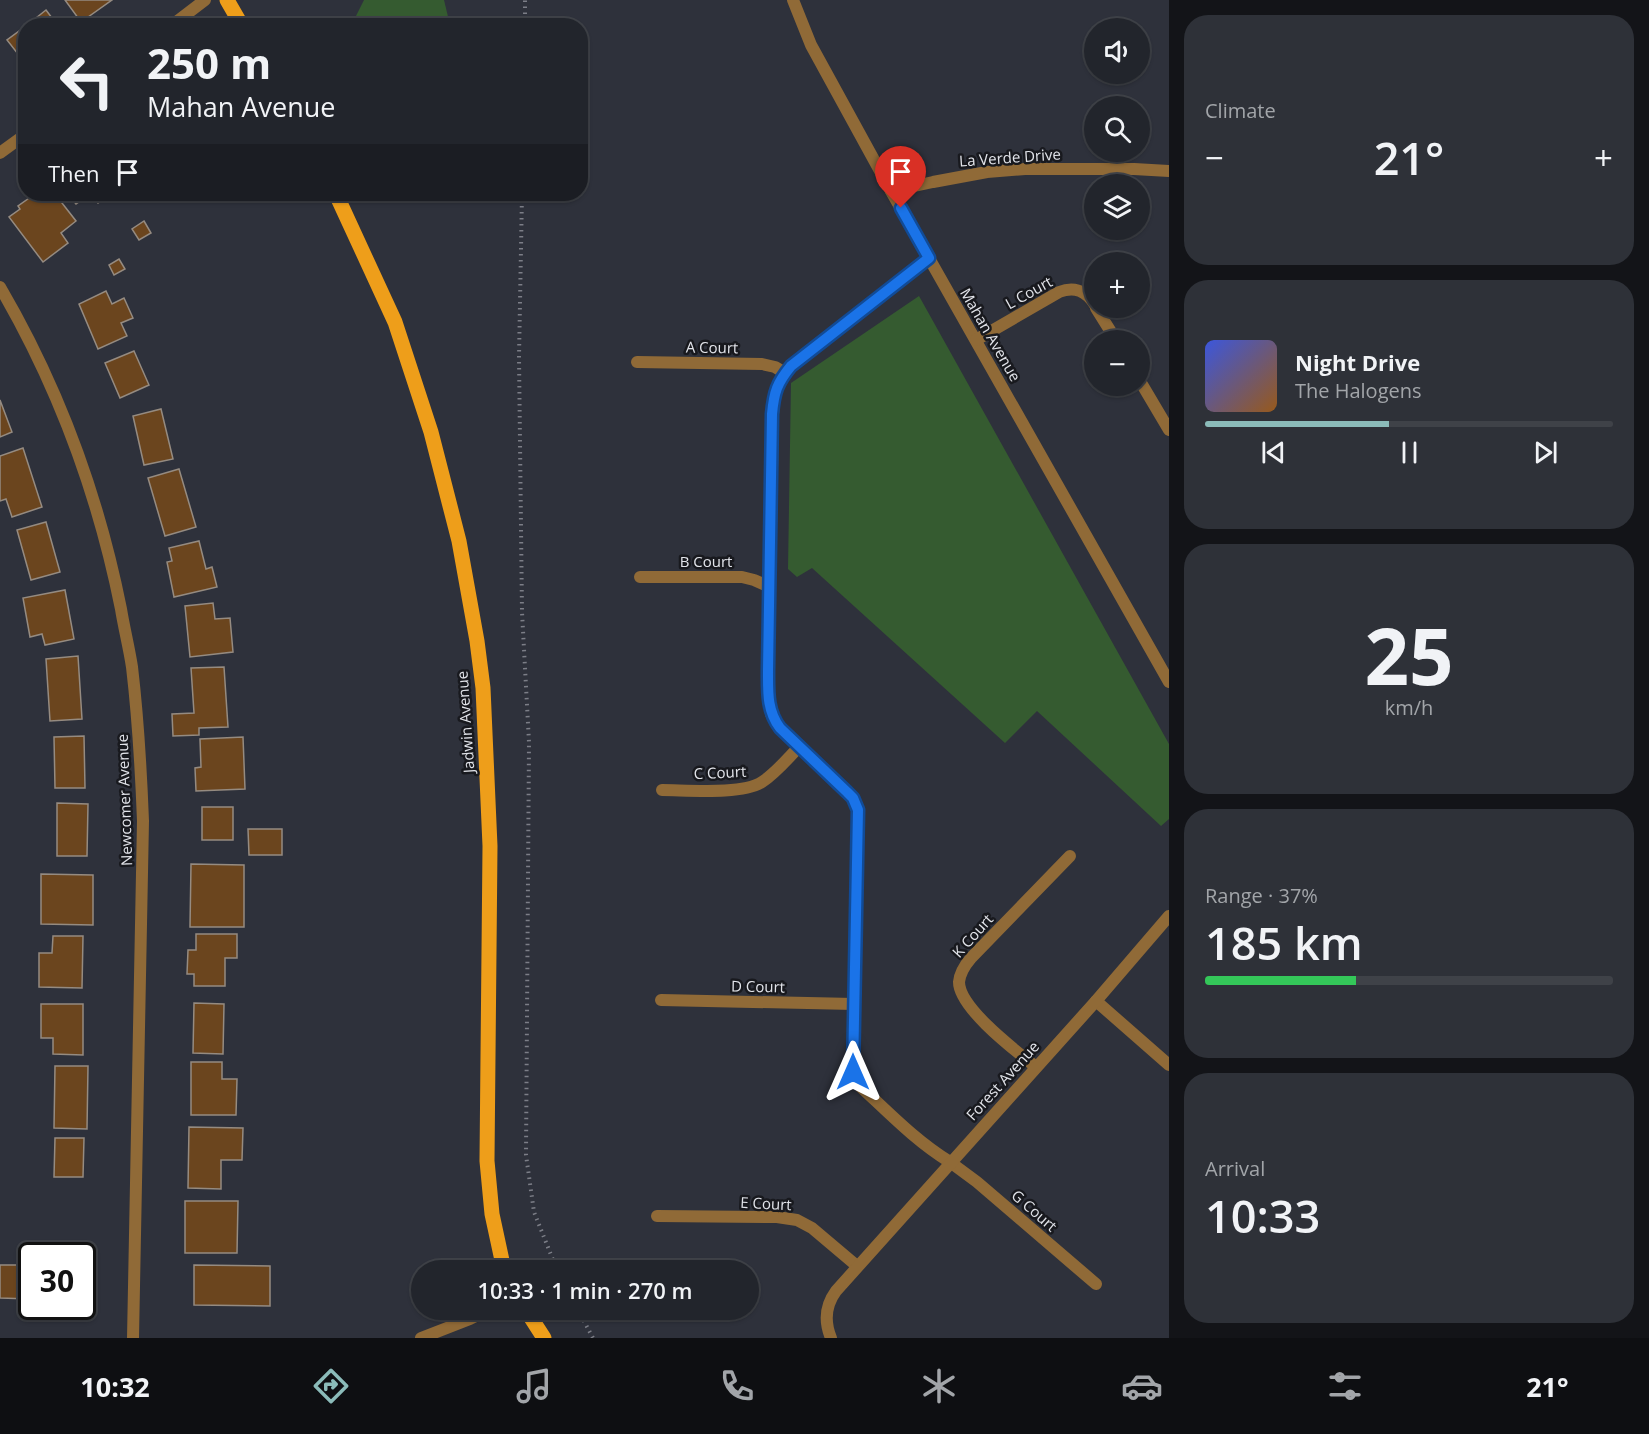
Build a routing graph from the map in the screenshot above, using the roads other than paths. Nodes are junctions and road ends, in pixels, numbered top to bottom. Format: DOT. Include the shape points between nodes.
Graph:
graph roads {
  1 [pos="205,0"];
  2 [pos="227,0"];
  3 [pos="793,0"];
  4 [pos="181,18"];
  5 [pos="237,18"];
  6 [pos="18,140"];
  7 [pos="0,153"];
  8 [pos="1169,171"];
  9 [pos="891,192"];
  10 [pos="339,201"];
  11 [pos="929,258"];
  12 [pos="0,287"];
  13 [pos="1084,293"];
  14 [pos="976,340"];
  15 [pos="637,362"];
  16 [pos="785,373"];
  17 [pos="1149,396"];
  18 [pos="1169,430"];
  19 [pos="640,577"];
  20 [pos="770,587"];
  21 [pos="1169,682"];
  22 [pos="799,747"];
  23 [pos="662,790"];
  24 [pos="1071,856"];
  25 [pos="1169,916"];
  26 [pos="661,1000"];
  27 [pos="1096,1001"];
  28 [pos="854,1004"];
  29 [pos="1169,1065"];
  30 [pos="1036,1067"];
  31 [pos="950,1162"];
  32 [pos="657,1216"];
  33 [pos="502,1260"];
  34 [pos="858,1266"];
  35 [pos="1096,1284"];
  36 [pos="467,1320"];
  37 [pos="532,1320"];
  38 [pos="133,1338"];
  39 [pos="421,1338"];
  40 [pos="544,1338"];
  41 [pos="831,1338"];
  1 -- 4 [label="street"];
  2 -- 5 [label="main road"];
  3 -- 9 [label="street, Mahan Avenue" via="811,45"];
  6 -- 7 [label="street"];
  8 -- 9 [label="street, La Verde Drive" via="1025,169 987,172"];
  9 -- 11 [label="street, Mahan Avenue"];
  10 -- 33 [label="main road, Jadwin Avenue" via="395,322 431,432 459,541 477,641 483,688 490,846 488,1161 492,1214"];
  11 -- 14 [label="street, Mahan Avenue"];
  11 -- 16 [label="street"];
  12 -- 38 [label="street, Newcomer Avenue" via="49,381 79,455 100,517 132,665 143,821"];
  13 -- 14 [label="street, L Court" via="1059,292"];
  14 -- 21 [label="street, Mahan Avenue"];
  15 -- 16 [label="street, A Court" via="762,364"];
  16 -- 20 [label="street, G Court" via="777,386 772,414"];
  17 -- 18 [label="street"];
  19 -- 20 [label="street, B Court" via="742,578"];
  20 -- 22 [label="street, G Court" via="770,708 774,721"];
  22 -- 23 [label="street, C Court" via="769,777 747,789"];
  22 -- 28 [label="street, G Court" via="853,798 858,810"];
  24 -- 30 [label="street, K Court" via="971,958 959,980 962,995 981,1019"];
  25 -- 27 [label="street, Forest Avenue"];
  26 -- 28 [label="street, D Court"];
  27 -- 29 [label="street"];
  27 -- 30 [label="street, Forest Avenue"];
  28 -- 31 [label="street, G Court" via="856,1080 914,1136"];
  30 -- 31 [label="street, Forest Avenue"];
  31 -- 34 [label="street, Forest Avenue"];
  31 -- 35 [label="street, G Court"];
  32 -- 34 [label="street, E Court" via="798,1220"];
  34 -- 41 [label="street, Forest Avenue" via="828,1304"];
  36 -- 39 [label="street"];
  37 -- 40 [label="main road"];
}
